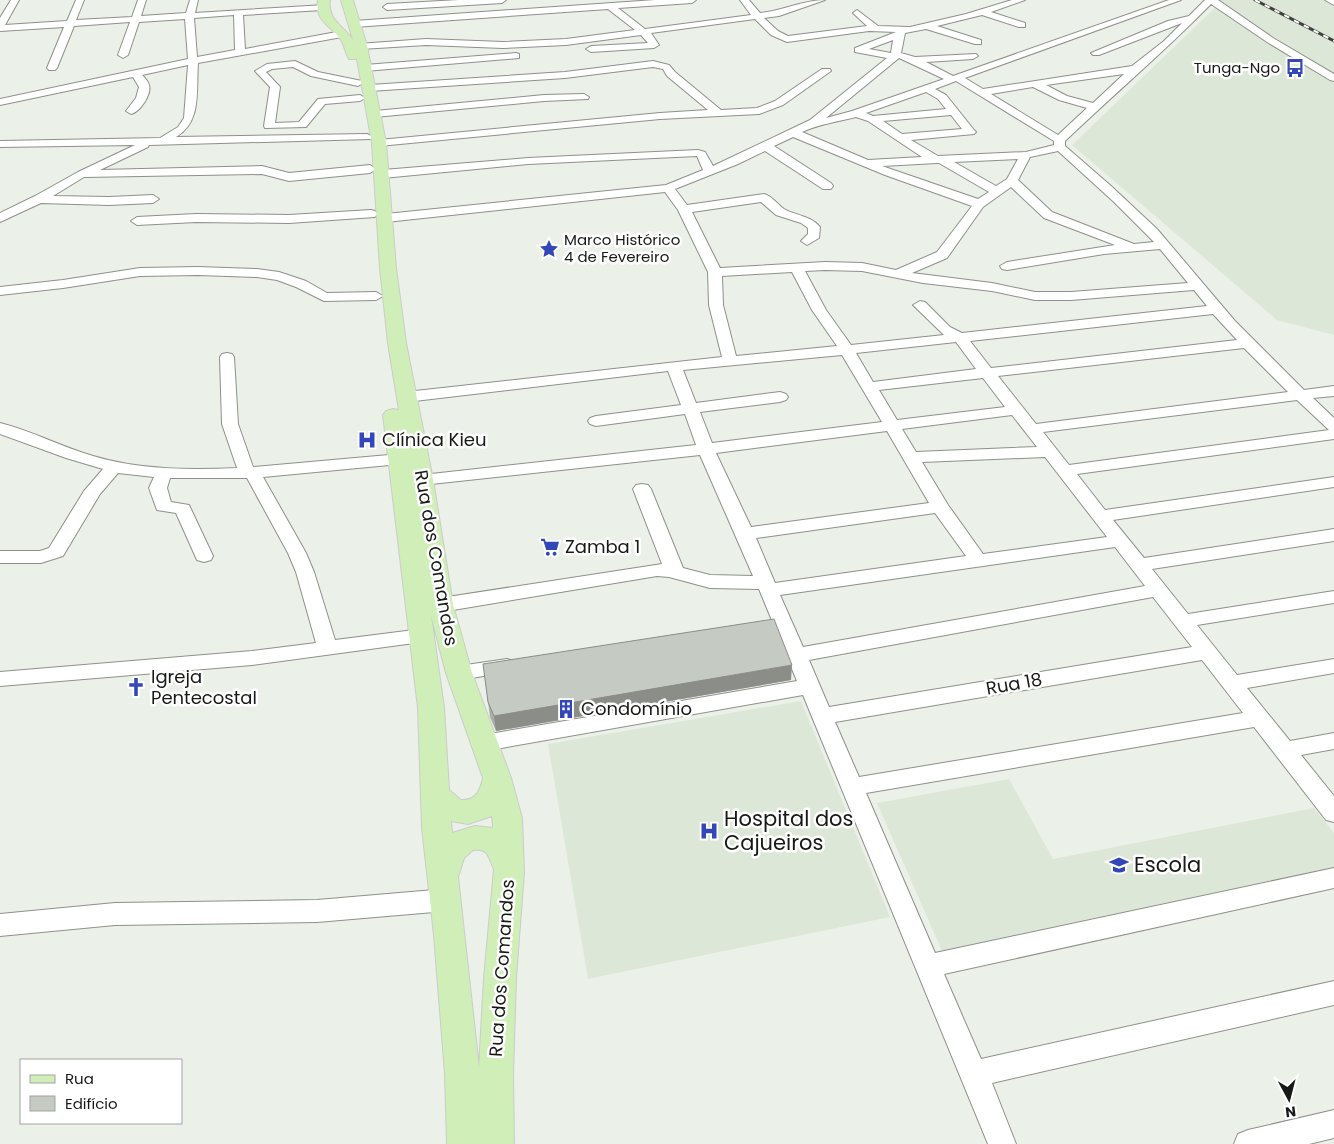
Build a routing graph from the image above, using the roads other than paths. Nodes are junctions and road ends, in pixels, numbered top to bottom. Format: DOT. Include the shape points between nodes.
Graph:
graph roads {
  1 [pos="80,0"];
  2 [pos="142,0"];
  3 [pos="194,0"];
  4 [pos="502,0"];
  5 [pos="692,0"];
  6 [pos="744,0"];
  7 [pos="821,0"];
  8 [pos="1021,0"];
  9 [pos="1177,0"];
  10 [pos="1211,0"];
  11 [pos="1329,0"];
  12 [pos="14,2"];
  13 [pos="1334,2"];
  14 [pos="0,4"];
  15 [pos="333,4"];
  16 [pos="387,4"];
  17 [pos="567,4"];
  18 [pos="610,6"];
  19 [pos="238,12"];
  20 [pos="982,12"];
  21 [pos="857,13"];
  22 [pos="3,15"];
  23 [pos="191,16"];
  24 [pos="758,16"];
  25 [pos="1192,17"];
  26 [pos="136,19"];
  27 [pos="389,21"];
  28 [pos="70,24"];
  29 [pos="1022,25"];
  30 [pos="0,27"];
  31 [pos="926,27"];
  32 [pos="875,28"];
  33 [pos="348,29"];
  34 [pos="643,31"];
  35 [pos="900,32"];
  36 [pos="978,42"];
  37 [pos="361,46"];
  38 [pos="240,52"];
  39 [pos="1096,52"];
  40 [pos="123,55"];
  41 [pos="895,56"];
  42 [pos="973,56"];
  43 [pos="914,60"];
  44 [pos="193,61"];
  45 [pos="52,68"];
  46 [pos="1135,69"];
  47 [pos="826,71"];
  48 [pos="135,73"];
  49 [pos="954,78"];
  50 [pos="1334,78"];
  51 [pos="363,84"];
  52 [pos="1036,84"];
  53 [pos="927,88"];
  54 [pos="60,89"];
  55 [pos="981,92"];
  56 [pos="0,93"];
  57 [pos="584,97"];
  58 [pos="0,102"];
  59 [pos="1096,107"];
  60 [pos="131,110"];
  61 [pos="954,112"];
  62 [pos="718,113"];
  63 [pos="856,113"];
  64 [pos="375,114"];
  65 [pos="872,119"];
  66 [pos="814,122"];
  67 [pos="791,132"];
  68 [pos="900,137"];
  69 [pos="373,140"];
  70 [pos="156,142"];
  71 [pos="0,144"];
  72 [pos="1059,144"];
  73 [pos="766,146"];
  74 [pos="1026,156"];
  75 [pos="937,159"];
  76 [pos="865,163"];
  77 [pos="376,172"];
  78 [pos="710,172"];
  79 [pos="82,174"];
  80 [pos="1012,181"];
  81 [pos="827,186"];
  82 [pos="668,188"];
  83 [pos="996,191"];
  84 [pos="39,199"];
  85 [pos="153,199"];
  86 [pos="979,204"];
  87 [pos="684,209"];
  88 [pos="378,216"];
  89 [pos="0,218"];
  90 [pos="137,221"];
  91 [pos="807,241"];
  92 [pos="1163,245"];
  93 [pos="1130,246"];
  94 [pos="1007,266"];
  95 [pos="796,267"];
  96 [pos="715,272"];
  97 [pos="898,274"];
  98 [pos="1197,286"];
  99 [pos="0,291"];
  100 [pos="376,296"];
  101 [pos="920,305"];
  102 [pos="1217,309"];
  103 [pos="959,337"];
  104 [pos="1250,343"];
  105 [pos="847,350"];
  106 [pos="227,357"];
  107 [pos="730,360"];
  108 [pos="674,366"];
  109 [pos="986,372"];
  110 [pos="868,386"];
  111 [pos="1334,391"];
  112 [pos="780,396"];
  113 [pos="1300,396"];
  114 [pos="406,397"];
  115 [pos="692,408"];
  116 [pos="1018,410"];
  117 [pos="596,421"];
  118 [pos="891,426"];
  119 [pos="1334,426"];
  120 [pos="0,428"];
  121 [pos="1032,429"];
  122 [pos="1334,434"];
  123 [pos="706,448"];
  124 [pos="1050,452"];
  125 [pos="910,456"];
  126 [pos="400,460"];
  127 [pos="114,467"];
  128 [pos="1065,471"];
  129 [pos="250,472"];
  130 [pos="164,473"];
  131 [pos="422,480"];
  132 [pos="1334,482"];
  133 [pos="642,489"];
  134 [pos="940,507"];
  135 [pos="1099,516"];
  136 [pos="745,534"];
  137 [pos="1334,535"];
  138 [pos="1119,541"];
  139 [pos="204,556"];
  140 [pos="1,558"];
  141 [pos="978,560"];
  142 [pos="1139,565"];
  143 [pos="674,570"];
  144 [pos="766,586"];
  145 [pos="1159,590"];
  146 [pos="1334,597"];
  147 [pos="441,605"];
  148 [pos="1183,621"];
  149 [pos="422,636"];
  150 [pos="328,648"];
  151 [pos="1206,652"];
  152 [pos="796,656"];
  153 [pos="527,663"];
  154 [pos="1334,666"];
  155 [pos="459,673"];
  156 [pos="0,680"];
  157 [pos="1232,683"];
  158 [pos="809,686"];
  159 [pos="822,716"];
  160 [pos="1259,718"];
  161 [pos="1334,741"];
  162 [pos="484,743"];
  163 [pos="1285,750"];
  164 [pos="497,778"];
  165 [pos="851,787"];
  166 [pos="435,793"];
  167 [pos="1334,813"];
  168 [pos="509,872"];
  169 [pos="1334,878"];
  170 [pos="444,890"];
  171 [pos="0,925"];
  172 [pos="927,966"];
  173 [pos="1334,993"];
  174 [pos="974,1074"];
  175 [pos="1334,1124"];
  176 [pos="465,1144"];
  177 [pos="496,1144"];
  178 [pos="1002,1144"];
  179 [pos="1248,1144"];
  1 -- 28 [label="street"];
  2 -- 26 [label="street"];
  3 -- 23 [label="street"];
  4 -- 16 [label="street"];
  5 -- 18 [label="street"];
  6 -- 24 [label="street"];
  7 -- 24 [label="street" via="781,13"];
  8 -- 20 [label="street"];
  9 -- 49 [label="street"];
  10 -- 25 [label="street"];
  10 -- 50 [label="street"];
  11 -- 13 [label="street"];
  12 -- 14 [label="street"];
  12 -- 22 [label="street"];
  15 -- 19 [label="street"];
  15 -- 33 [label="main road, Rua dos Comandos"];
  15 -- 33 [label="main road, Rua dos Comandos" via="326,18"];
  16 -- 27 [label="street"];
  17 -- 18 [label="street"];
  17 -- 27 [label="street"];
  18 -- 34 [label="street"];
  19 -- 23 [label="street"];
  19 -- 38 [label="street"];
  20 -- 29 [label="street"];
  20 -- 31 [label="street"];
  21 -- 32 [label="street"];
  22 -- 30 [label="street"];
  23 -- 26 [label="street"];
  23 -- 44 [label="street"];
  24 -- 32 [label="street" via="774,32 787,39"];
  24 -- 34 [label="street"];
  25 -- 39 [label="street"];
  25 -- 46 [label="street"];
  26 -- 28 [label="street"];
  26 -- 40 [label="street"];
  27 -- 33 [label="street"];
  28 -- 30 [label="street"];
  28 -- 45 [label="street"];
  31 -- 35 [label="street"];
  31 -- 36 [label="street"];
  32 -- 35 [label="street"];
  33 -- 37 [label="main road, Rua dos Comandos"];
  33 -- 38 [label="street"];
  33 -- 51 [label="main road, Rua dos Comandos"];
  34 -- 37 [label="street" via="566,42 509,45 426,42"];
  34 -- 51 [label="street" via="653,45 527,55"];
  35 -- 41 [label="street"];
  35 -- 41 [label="street" via="858,50"];
  37 -- 51 [label="main road, Rua dos Comandos"];
  38 -- 44 [label="street"];
  41 -- 43 [label="street"];
  41 -- 66 [label="street"];
  42 -- 43 [label="street"];
  43 -- 49 [label="street"];
  44 -- 48 [label="street"];
  44 -- 70 [label="street" via="187,125"];
  46 -- 52 [label="street"];
  46 -- 59 [label="street"];
  47 -- 62 [label="street" via="768,109"];
  48 -- 54 [label="street"];
  48 -- 60 [label="street" via="144,89"];
  49 -- 53 [label="street"];
  49 -- 55 [label="street"];
  51 -- 51 [label="street" via="315,74 295,64 270,66 260,71 275,87 269,126 304,125 322,102"];
  51 -- 62 [label="street" via="565,75 641,64 659,65 666,67"];
  51 -- 64 [label="main road, Rua dos Comandos"];
  51 -- 69 [label="main road, Rua dos Comandos"];
  52 -- 55 [label="street"];
  52 -- 59 [label="street" via="1063,98"];
  53 -- 61 [label="street" via="940,96"];
  53 -- 63 [label="street"];
  54 -- 56 [label="street"];
  54 -- 58 [label="street"];
  55 -- 72 [label="street"];
  57 -- 64 [label="street"];
  59 -- 72 [label="street"];
  61 -- 65 [label="street"];
  61 -- 68 [label="street" via="969,133"];
  62 -- 69 [label="street"];
  63 -- 65 [label="street"];
  63 -- 66 [label="street"];
  64 -- 69 [label="main road, Rua dos Comandos"];
  65 -- 68 [label="street"];
  66 -- 67 [label="street"];
  67 -- 73 [label="street"];
  67 -- 76 [label="street"];
  68 -- 75 [label="street"];
  69 -- 70 [label="street"];
  69 -- 77 [label="main road, Rua dos Comandos"];
  70 -- 71 [label="street"];
  70 -- 79 [label="street"];
  72 -- 74 [label="street"];
  72 -- 92 [label="street"];
  73 -- 78 [label="street"];
  73 -- 81 [label="street"];
  74 -- 75 [label="street"];
  74 -- 80 [label="street"];
  75 -- 76 [label="street"];
  75 -- 83 [label="street"];
  76 -- 86 [label="street"];
  77 -- 78 [label="street" via="696,153 701,154"];
  77 -- 79 [label="street" via="285,177 262,170"];
  77 -- 88 [label="main road, Rua dos Comandos"];
  78 -- 82 [label="street"];
  79 -- 84 [label="street"];
  80 -- 83 [label="street"];
  80 -- 93 [label="street" via="1048,215"];
  82 -- 87 [label="street"];
  82 -- 88 [label="street"];
  83 -- 86 [label="street"];
  84 -- 85 [label="street" via="100,202"];
  84 -- 89 [label="street"];
  86 -- 97 [label="street" via="942,255"];
  87 -- 91 [label="street" via="764,198 780,212 814,226 814,235"];
  87 -- 96 [label="street"];
  88 -- 90 [label="street"];
  88 -- 100 [label="main road, Rua dos Comandos"];
  88 -- 114 [label="main road, Rua dos Comandos"];
  92 -- 93 [label="street"];
  92 -- 98 [label="street"];
  93 -- 94 [label="street"];
  95 -- 96 [label="street"];
  95 -- 97 [label="street" via="862,267"];
  95 -- 105 [label="street"];
  96 -- 107 [label="street" via="716,305"];
  97 -- 98 [label="street" via="1036,296"];
  98 -- 102 [label="street"];
  99 -- 100 [label="street" via="140,272 198,270 279,276 324,297"];
  100 -- 126 [label="main road, Rua dos Comandos"];
  101 -- 103 [label="street" via="945,330"];
  102 -- 103 [label="street"];
  102 -- 104 [label="street"];
  103 -- 105 [label="street"];
  103 -- 109 [label="street"];
  104 -- 109 [label="street"];
  104 -- 113 [label="street"];
  105 -- 107 [label="street"];
  105 -- 110 [label="street"];
  106 -- 129 [label="street" via="230,424"];
  107 -- 108 [label="street"];
  108 -- 114 [label="street"];
  108 -- 115 [label="street"];
  109 -- 110 [label="street"];
  109 -- 116 [label="street"];
  110 -- 118 [label="street"];
  111 -- 113 [label="street"];
  112 -- 115 [label="street"];
  113 -- 119 [label="street"];
  113 -- 121 [label="street"];
  114 -- 131 [label="main road, Rua dos Comandos"];
  115 -- 117 [label="street"];
  115 -- 123 [label="street"];
  116 -- 118 [label="street"];
  116 -- 121 [label="street"];
  118 -- 123 [label="street"];
  118 -- 125 [label="street"];
  120 -- 127 [label="street"];
  121 -- 124 [label="street"];
  122 -- 128 [label="street"];
  123 -- 131 [label="street"];
  123 -- 136 [label="street"];
  124 -- 125 [label="street"];
  124 -- 128 [label="street"];
  125 -- 134 [label="street"];
  126 -- 129 [label="street"];
  126 -- 149 [label="main road, Rua dos Comandos"];
  127 -- 130 [label="street"];
  127 -- 140 [label="street" via="93,491 56,552 41,557"];
  128 -- 135 [label="street"];
  129 -- 130 [label="street"];
  129 -- 150 [label="street" via="297,553"];
  130 -- 139 [label="street" via="158,488 163,506 183,508"];
  131 -- 147 [label="main road, Rua dos Comandos"];
  132 -- 135 [label="street"];
  133 -- 143 [label="street"];
  134 -- 136 [label="street"];
  134 -- 141 [label="street"];
  135 -- 138 [label="street"];
  136 -- 144 [label="street"];
  137 -- 142 [label="street"];
  138 -- 141 [label="street"];
  138 -- 142 [label="street"];
  141 -- 144 [label="street"];
  142 -- 145 [label="street"];
  143 -- 144 [label="street" via="713,582"];
  143 -- 147 [label="street" via="657,570"];
  144 -- 152 [label="street" via="773,624"];
  145 -- 148 [label="street"];
  145 -- 152 [label="street"];
  146 -- 148 [label="street"];
  147 -- 155 [label="main road, Rua dos Comandos"];
  148 -- 151 [label="street"];
  149 -- 150 [label="street"];
  149 -- 166 [label="main road, Rua dos Comandos" via="431,708"];
  150 -- 156 [label="street" via="252,658"];
  151 -- 157 [label="street"];
  151 -- 159 [label="street, Rua 18"];
  152 -- 158 [label="street"];
  153 -- 155 [label="street"];
  154 -- 157 [label="street"];
  155 -- 162 [label="main road, Rua dos Comandos"];
  157 -- 160 [label="street"];
  158 -- 159 [label="street"];
  158 -- 162 [label="street"];
  159 -- 165 [label="street"];
  160 -- 163 [label="street"];
  160 -- 165 [label="street"];
  161 -- 163 [label="street"];
  162 -- 164 [label="main road, Rua dos Comandos"];
  163 -- 167 [label="street"];
  164 -- 166 [label="main road" via="490,800 474,811 454,810"];
  164 -- 168 [label="main road, Rua dos Comandos" via="507,818"];
  165 -- 172 [label="street"];
  166 -- 170 [label="main road, Rua dos Comandos"];
  168 -- 170 [label="main road" via="505,855 494,841 465,840 450,854"];
  168 -- 177 [label="main road, Rua dos Comandos" via="500,987"];
  169 -- 172 [label="street"];
  170 -- 171 [label="street" via="317,911 115,914"];
  170 -- 176 [label="main road, Rua dos Comandos" via="462,1074"];
  172 -- 174 [label="street"];
  173 -- 174 [label="street"];
  174 -- 178 [label="street"];
  175 -- 179 [label="street"];
}
